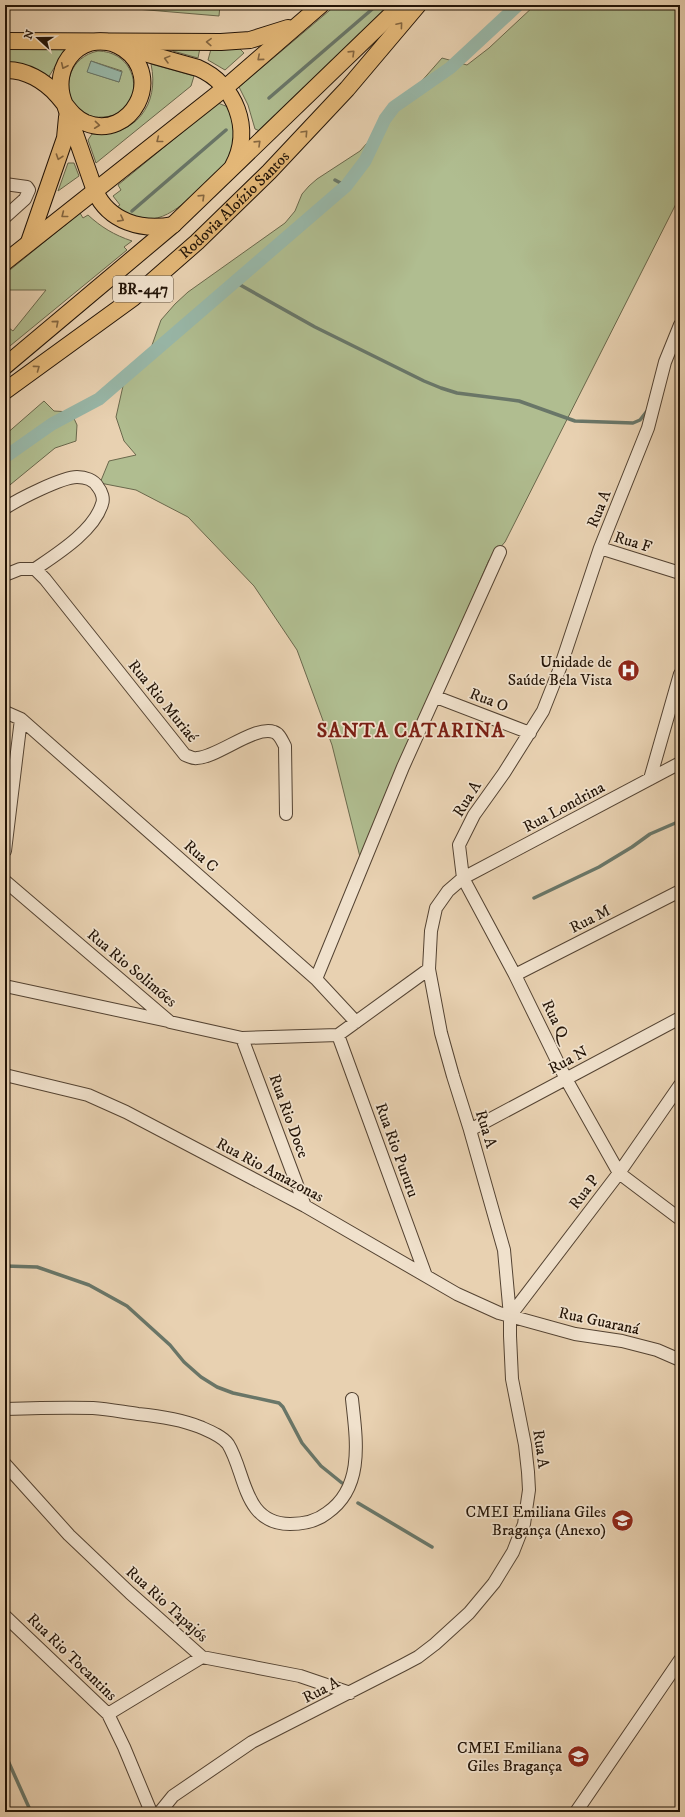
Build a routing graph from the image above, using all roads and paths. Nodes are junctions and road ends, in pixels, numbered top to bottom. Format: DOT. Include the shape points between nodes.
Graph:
graph roads {
  1 [pos="321,5"];
  2 [pos="402,5"];
  3 [pos="418,5"];
  4 [pos="301,22"];
  5 [pos="5,40"];
  6 [pos="109,43"];
  7 [pos="5,70"];
  8 [pos="225,88"];
  9 [pos="65,105"];
  10 [pos="230,170"];
  11 [pos="5,184"];
  12 [pos="95,191"];
  13 [pos="5,217"];
  14 [pos="174,224"];
  15 [pos="29,242"];
  16 [pos="5,262"];
  17 [pos="680,325"];
  18 [pos="5,366"];
  19 [pos="5,391"];
  20 [pos="5,508"];
  21 [pos="600,548"];
  22 [pos="500,552"];
  23 [pos="35,569"];
  24 [pos="680,573"];
  25 [pos="5,575"];
  26 [pos="680,674"];
  27 [pos="436,696"];
  28 [pos="5,712"];
  29 [pos="21,719"];
  30 [pos="530,734"];
  31 [pos="680,763"];
  32 [pos="650,779"];
  33 [pos="286,814"];
  34 [pos="5,852"];
  35 [pos="463,878"];
  36 [pos="5,881"];
  37 [pos="680,891"];
  38 [pos="430,969"];
  39 [pos="515,975"];
  40 [pos="316,979"];
  41 [pos="5,986"];
  42 [pos="680,1018"];
  43 [pos="170,1022"];
  44 [pos="356,1022"];
  45 [pos="338,1035"];
  46 [pos="242,1038"];
  47 [pos="5,1075"];
  48 [pos="566,1079"];
  49 [pos="680,1085"];
  50 [pos="470,1130"];
  51 [pos="619,1173"];
  52 [pos="305,1206"];
  53 [pos="680,1219"];
  54 [pos="426,1276"];
  55 [pos="510,1316"];
  56 [pos="680,1360"];
  57 [pos="352,1399"];
  58 [pos="5,1409"];
  59 [pos="5,1464"];
  60 [pos="5,1616"];
  61 [pos="202,1657"];
  62 [pos="680,1660"];
  63 [pos="350,1693"];
  64 [pos="108,1714"];
  65 [pos="151,1812"];
  66 [pos="160,1812"];
  67 [pos="576,1812"];
  1 -- 4 [label="main road"];
  10 -- 2 [label="main road, one-way"];
  19 -- 3 [label="main road, Rodovia Aloízio Santos / BR-447, one-way" via="133,298 197,242 269,172 347,89"];
  4 -- 6 [label="main road, one-way" via="267,36 235,41"];
  4 -- 8 [label="main road, one-way"];
  5 -- 6 [label="main road"];
  8 -- 6 [label="main road, one-way" via="215,77 198,68"];
  6 -- 9 [label="main road, one-way" via="80,48 66,61 60,78 61,97"];
  9 -- 6 [label="main road, one-way" via="78,119 95,125 114,124 129,114 140,99 142,80 137,63 124,49"];
  7 -- 9 [label="main road" via="25,73 43,82"];
  8 -- 10 [label="main road" via="238,110 242,134 236,159"];
  8 -- 12 [label="main road, one-way"];
  9 -- 12 [label="main road"];
  9 -- 15 [label="main road, one-way" via="65,138"];
  14 -- 10 [label="main road, one-way"];
  11 -- 13 [label="street" via="27,187 29,190 25,199"];
  12 -- 14 [label="main road, one-way" via="106,209 128,222 144,227"];
  12 -- 15 [label="main road, one-way"];
  18 -- 14 [label="main road, one-way"];
  15 -- 16 [label="main road"];
  17 -- 21 [label="street, Rua A" via="665,362 648,428"];
  20 -- 23 [label="street" via="17,500 68,479 85,478 98,486 102,504 98,512 74,542"];
  21 -- 24 [label="street, Rua F"];
  21 -- 30 [label="street, Rua A" via="560,668 543,711"];
  22 -- 27 [label="street"];
  23 -- 25 [label="street"];
  23 -- 33 [label="street, Rua Rio Muriaé" via="185,755 196,759 206,757 257,732 274,732 281,737 285,746"];
  26 -- 32 [label="street"];
  27 -- 30 [label="street, Rua O"];
  27 -- 40 [label="street" via="403,767"];
  28 -- 29 [label="street, Rua C"];
  29 -- 34 [label="street"];
  29 -- 40 [label="street, Rua C"];
  30 -- 35 [label="street, Rua A" via="474,815 459,845"];
  31 -- 32 [label="street, Rua Londrina"];
  32 -- 35 [label="street, Rua Londrina"];
  35 -- 38 [label="street, Rua A" via="448,891 436,908 431,931"];
  35 -- 39 [label="street, Rua Q"];
  36 -- 43 [label="street, Rua Rio Solimões"];
  37 -- 39 [label="street, Rua M"];
  38 -- 44 [label="street"];
  38 -- 50 [label="street, Rua A" via="441,1033"];
  39 -- 48 [label="street, Rua Q"];
  40 -- 44 [label="street, Rua C"];
  41 -- 43 [label="street"];
  42 -- 48 [label="street, Rua N"];
  43 -- 46 [label="street, Rua Rio Solimões"];
  44 -- 45 [label="street"];
  45 -- 46 [label="street, Rua Rio Solimões"];
  45 -- 54 [label="street, Rua Rio Pururu"];
  46 -- 52 [label="street, Rua Rio Doce"];
  47 -- 52 [label="street, Rua Rio Amazonas" via="88,1096 126,1112"];
  48 -- 50 [label="street, Rua N"];
  48 -- 51 [label="street, Rua Q"];
  49 -- 51 [label="street, Rua P"];
  50 -- 55 [label="street, Rua A" via="504,1250"];
  51 -- 53 [label="street"];
  51 -- 55 [label="street, Rua P"];
  52 -- 54 [label="street, Rua Rio Amazonas"];
  54 -- 55 [label="street, Rua Rio Amazonas" via="480,1306"];
  55 -- 56 [label="street, Rua Guaraná" via="576,1334 622,1341 657,1350"];
  55 -- 63 [label="street, Rua A" via="512,1379 528,1472 527,1509 520,1538 494,1583 469,1613 418,1657"];
  57 -- 58 [label="street" via="357,1452 349,1489 333,1510 322,1517 299,1524 276,1522 257,1510 227,1444 216,1434 199,1426 166,1417 94,1408"];
  59 -- 61 [label="street, Rua Rio Tapajós" via="69,1535 130,1594"];
  60 -- 64 [label="street, Rua Rio Tocantins"];
  61 -- 63 [label="street, Rua Rio Tapajós" via="300,1676"];
  61 -- 64 [label="street"];
  62 -- 67 [label="street"];
  63 -- 66 [label="street, Rua A" via="252,1742 173,1796"];
  64 -- 65 [label="street, Rua Rio Tocantins"];
}
